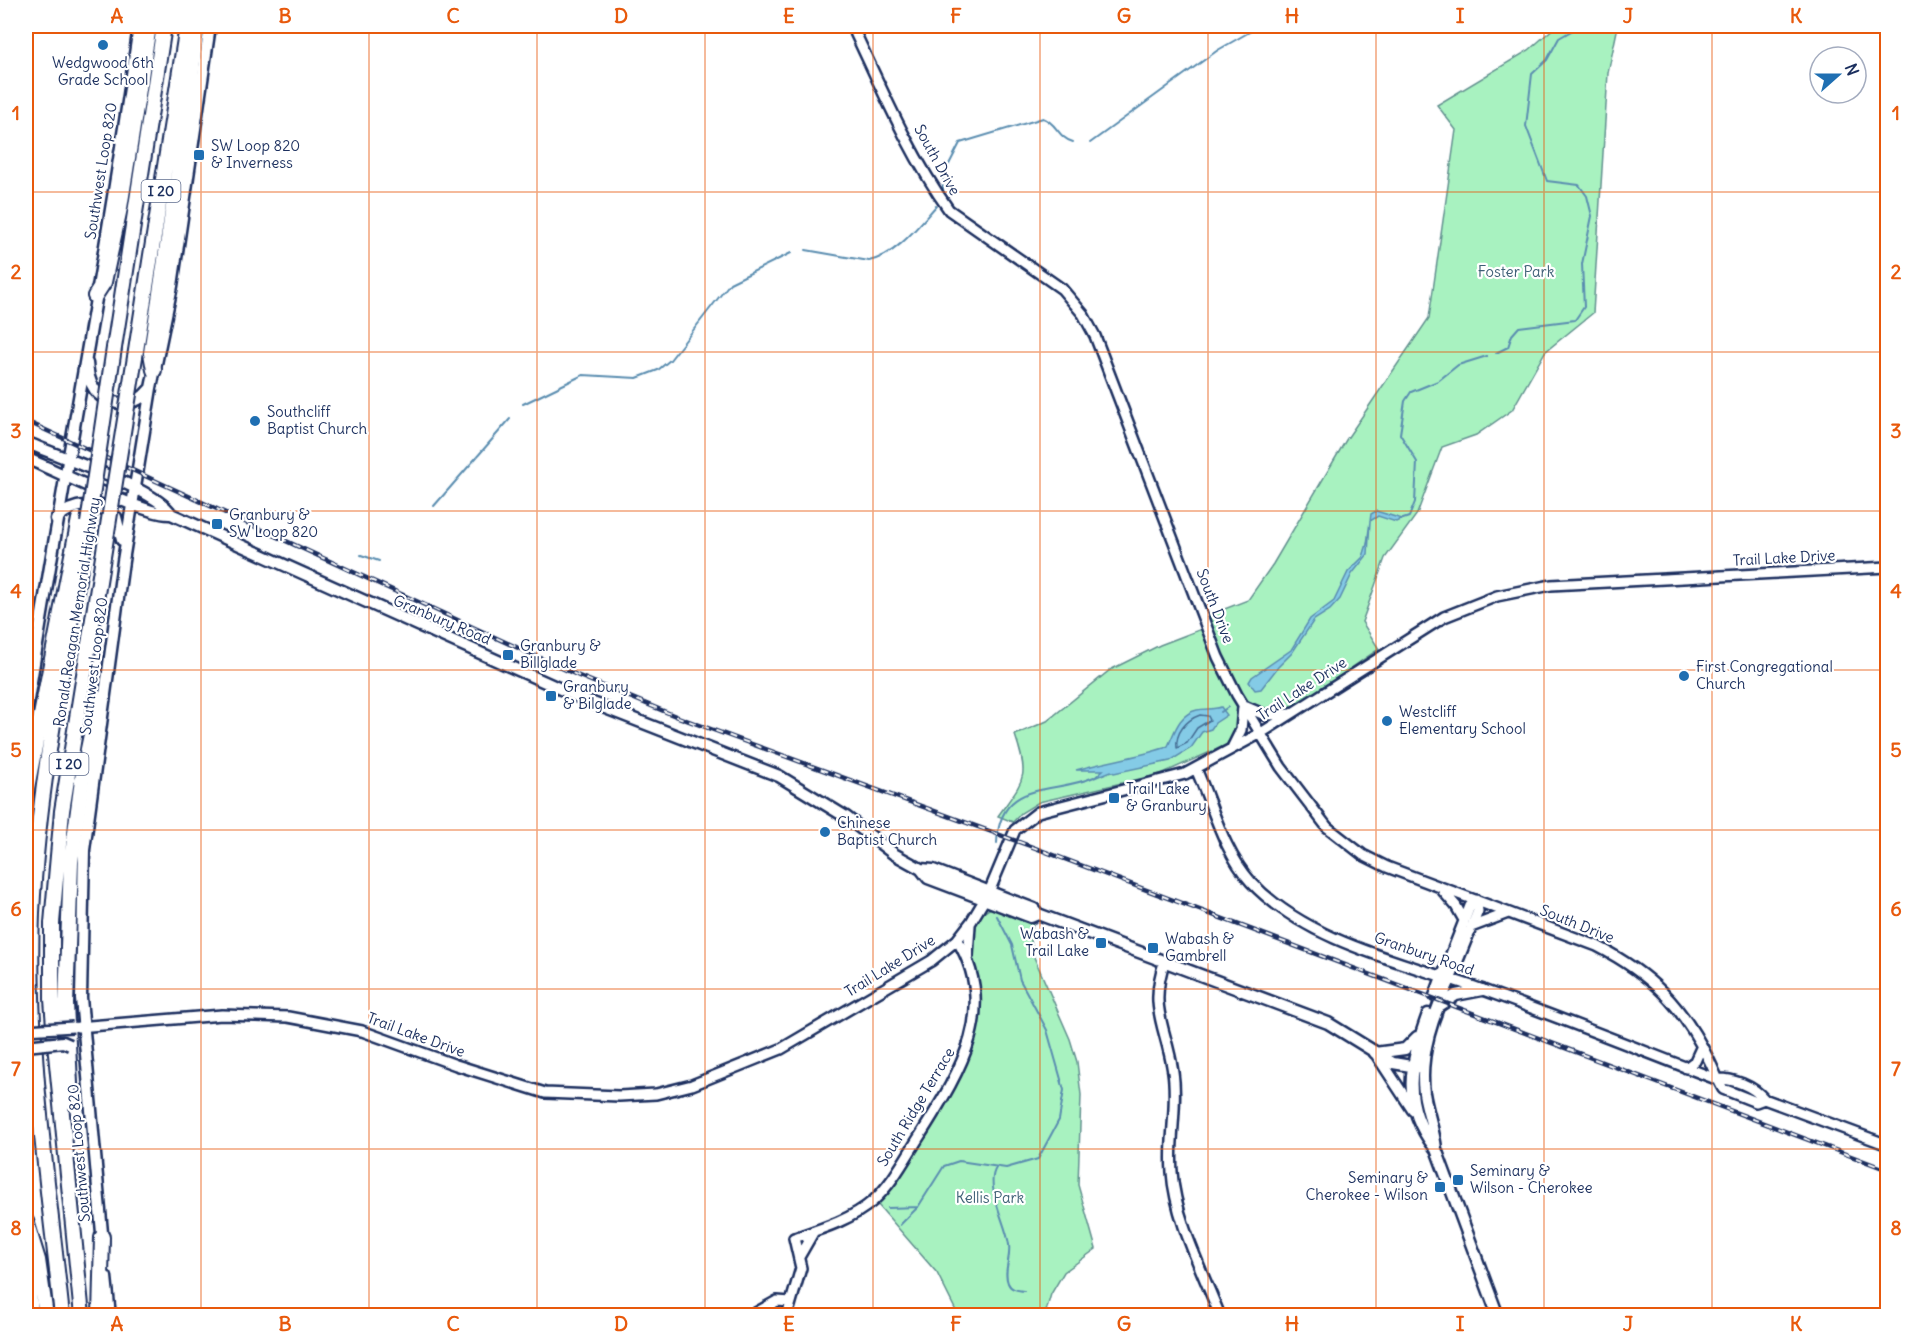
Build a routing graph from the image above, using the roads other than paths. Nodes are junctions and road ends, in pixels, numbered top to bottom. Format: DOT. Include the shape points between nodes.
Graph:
graph roads {
  1 [pos="139,26"];
  2 [pos="149,26"];
  3 [pos="164,26"];
  4 [pos="187,26"];
  5 [pos="197,26"];
  6 [pos="210,26"];
  7 [pos="852,26"];
  8 [pos="95,296"];
  9 [pos="85,354"];
  10 [pos="154,370"];
  11 [pos="151,388"];
  12 [pos="26,442"];
  13 [pos="26,458"];
  14 [pos="67,460"];
  15 [pos="64,474"];
  16 [pos="136,490"];
  17 [pos="133,504"];
  18 [pos="171,514"];
  19 [pos="56,519"];
  20 [pos="83,521"];
  21 [pos="123,561"];
  22 [pos="1887,567"];
  23 [pos="103,698"];
  24 [pos="1243,705"];
  25 [pos="26,712"];
  26 [pos="1293,713"];
  27 [pos="1261,733"];
  28 [pos="1232,750"];
  29 [pos="1196,769"];
  30 [pos="26,793"];
  31 [pos="1438,888"];
  32 [pos="986,897"];
  33 [pos="1476,900"];
  34 [pos="1508,913"];
  35 [pos="971,922"];
  36 [pos="1467,923"];
  37 [pos="957,940"];
  38 [pos="968,958"];
  39 [pos="1165,960"];
  40 [pos="1446,979"];
  41 [pos="1482,990"];
  42 [pos="1437,1008"];
  43 [pos="78,1027"];
  44 [pos="26,1030"];
  45 [pos="1421,1034"];
  46 [pos="26,1046"];
  47 [pos="1701,1048"];
  48 [pos="1375,1053"];
  49 [pos="1411,1067"];
  50 [pos="1423,1068"];
  51 [pos="1686,1068"];
  52 [pos="86,1074"];
  53 [pos="1716,1079"];
  54 [pos="62,1114"];
  55 [pos="1419,1120"];
  56 [pos="1887,1145"];
  57 [pos="1436,1149"];
  58 [pos="26,1222"];
  59 [pos="814,1231"];
  60 [pos="102,1237"];
  61 [pos="799,1257"];
  62 [pos="791,1302"];
  63 [pos="33,1316"];
  64 [pos="46,1316"];
  65 [pos="62,1316"];
  66 [pos="82,1316"];
  67 [pos="100,1316"];
  68 [pos="110,1316"];
  69 [pos="750,1316"];
  70 [pos="787,1316"];
  71 [pos="1220,1316"];
  72 [pos="1498,1316"];
  1 -- 8 [label="main road, Southwest Loop 820"];
  2 -- 8 [label="highway" via="120,208 104,282"];
  3 -- 20 [label="highway, Ronald Reagan Memorial Highway / I 20, bridge" via="90,504"];
  4 -- 54 [label="highway, Ronald Reagan Memorial Highway / I 20, bridge" via="63,802 54,889 52,999"];
  5 -- 10 [label="highway" via="152,353"];
  6 -- 10 [label="main road, Southwest Loop 820" via="173,278"];
  7 -- 24 [label="street, South Drive" via="887,100 949,210 1062,289 1083,314 1095,336 1221,666"];
  8 -- 9 [label="main road, Southwest Loop 820"];
  9 -- 11 [label="main road" via="90,382 104,398 134,403"];
  9 -- 14 [label="main road, Southwest Loop 820"];
  10 -- 11 [label="main road, Southwest Loop 820"];
  11 -- 16 [label="main road, Southwest Loop 820"];
  12 -- 14 [label="main road, Granbury Road"];
  13 -- 15 [label="main road, Granbury Road"];
  14 -- 15 [label="main road, Southwest Loop 820"];
  14 -- 16 [label="main road, Granbury Road"];
  15 -- 17 [label="main road, Granbury Road"];
  15 -- 19 [label="main road, Southwest Loop 820"];
  16 -- 17 [label="main road, Southwest Loop 820"];
  16 -- 18 [label="main road, Granbury Road" via="166,506"];
  17 -- 18 [label="main road, Granbury Road"];
  17 -- 21 [label="main road, Southwest Loop 820"];
  18 -- 32 [label="main road, Granbury Road" via="585,700 779,776 846,817 894,854"];
  19 -- 21 [label="main road" via="80,505 113,514 122,531"];
  19 -- 25 [label="main road, Southwest Loop 820"];
  20 -- 30 [label="highway"];
  20 -- 65 [label="highway, Ronald Reagan Memorial Highway / I 20" via="45,787 32,914 36,1054"];
  21 -- 23 [label="main road, Southwest Loop 820"];
  22 -- 26 [label="street, Trail Lake Drive" via="1589,582 1509,592 1444,617"];
  23 -- 43 [label="main road, Southwest Loop 820" via="82,874"];
  23 -- 54 [label="highway" via="97,706 83,773 72,850 66,1004 70,1083"];
  24 -- 26 [label="street" via="1265,715"];
  24 -- 27 [label="street, South Drive"];
  24 -- 28 [label="street" via="1241,730"];
  26 -- 27 [label="street, Trail Lake Drive"];
  27 -- 28 [label="street, Trail Lake Drive"];
  27 -- 31 [label="street, South Drive" via="1310,807 1335,835 1375,862"];
  28 -- 29 [label="street, Trail Lake Drive"];
  29 -- 32 [label="street, Trail Lake Drive" via="1156,783 1055,805 1032,815 1015,830"];
  29 -- 40 [label="street, Granbury Road" via="1227,845 1249,880 1272,901 1292,917 1330,936"];
  31 -- 33 [label="street, South Drive"];
  31 -- 36 [label="street"];
  32 -- 35 [label="street, Trail Lake Drive"];
  32 -- 39 [label="main road, Granbury Road" via="1034,909 1038,914"];
  33 -- 34 [label="street, South Drive"];
  33 -- 36 [label="street" via="1470,906"];
  34 -- 36 [label="street"];
  34 -- 47 [label="street, South Drive" via="1597,946 1651,979 1681,1012"];
  35 -- 37 [label="street, Trail Lake Drive"];
  35 -- 38 [label="street"];
  36 -- 40 [label="street"];
  37 -- 38 [label="street, South Ridge Terrace"];
  37 -- 43 [label="street, Trail Lake Drive" via="931,961 781,1049 692,1085 656,1094 545,1093 362,1031 288,1017 222,1015"];
  38 -- 59 [label="street, South Ridge Terrace" via="975,1013 961,1064 880,1194 849,1217"];
  39 -- 48 [label="main road, Granbury Road" via="1328,1023"];
  39 -- 71 [label="street" via="1158,982 1157,1005 1174,1083 1174,1189"];
  40 -- 41 [label="street, Granbury Road"];
  40 -- 42 [label="main road"];
  40 -- 45 [label="main road"];
  41 -- 42 [label="main road" via="1456,995"];
  41 -- 51 [label="street, Granbury Road"];
  42 -- 50 [label="main road"];
  43 -- 44 [label="street, Trail Lake Drive, bridge"];
  43 -- 52 [label="main road, Southwest Loop 820"];
  45 -- 48 [label="main road" via="1405,1049"];
  45 -- 49 [label="main road"];
  46 -- 52 [label="main road, bridge" via="63,1042 70,1045"];
  47 -- 51 [label="street"];
  47 -- 53 [label="street, South Drive"];
  48 -- 49 [label="main road"];
  48 -- 55 [label="main road"];
  49 -- 50 [label="main road"];
  49 -- 55 [label="main road" via="1411,1089"];
  50 -- 57 [label="main road"];
  51 -- 53 [label="street, Granbury Road"];
  52 -- 60 [label="main road, Southwest Loop 820"];
  53 -- 56 [label="street, Granbury Road" via="1727,1078 1757,1090 1764,1099"];
  54 -- 66 [label="highway, Ronald Reagan Memorial Highway / I 20"];
  55 -- 57 [label="main road"];
  57 -- 72 [label="main road"];
  58 -- 63 [label="main road"];
  58 -- 64 [label="highway" via="38,1260"];
  59 -- 61 [label="street"];
  59 -- 61 [label="street, South Ridge Terrace" via="794,1238"];
  60 -- 67 [label="highway"];
  60 -- 68 [label="main road, Southwest Loop 820"];
  61 -- 62 [label="street" via="800,1274"];
  62 -- 69 [label="street" via="777,1301"];
  62 -- 70 [label="street"];
}
